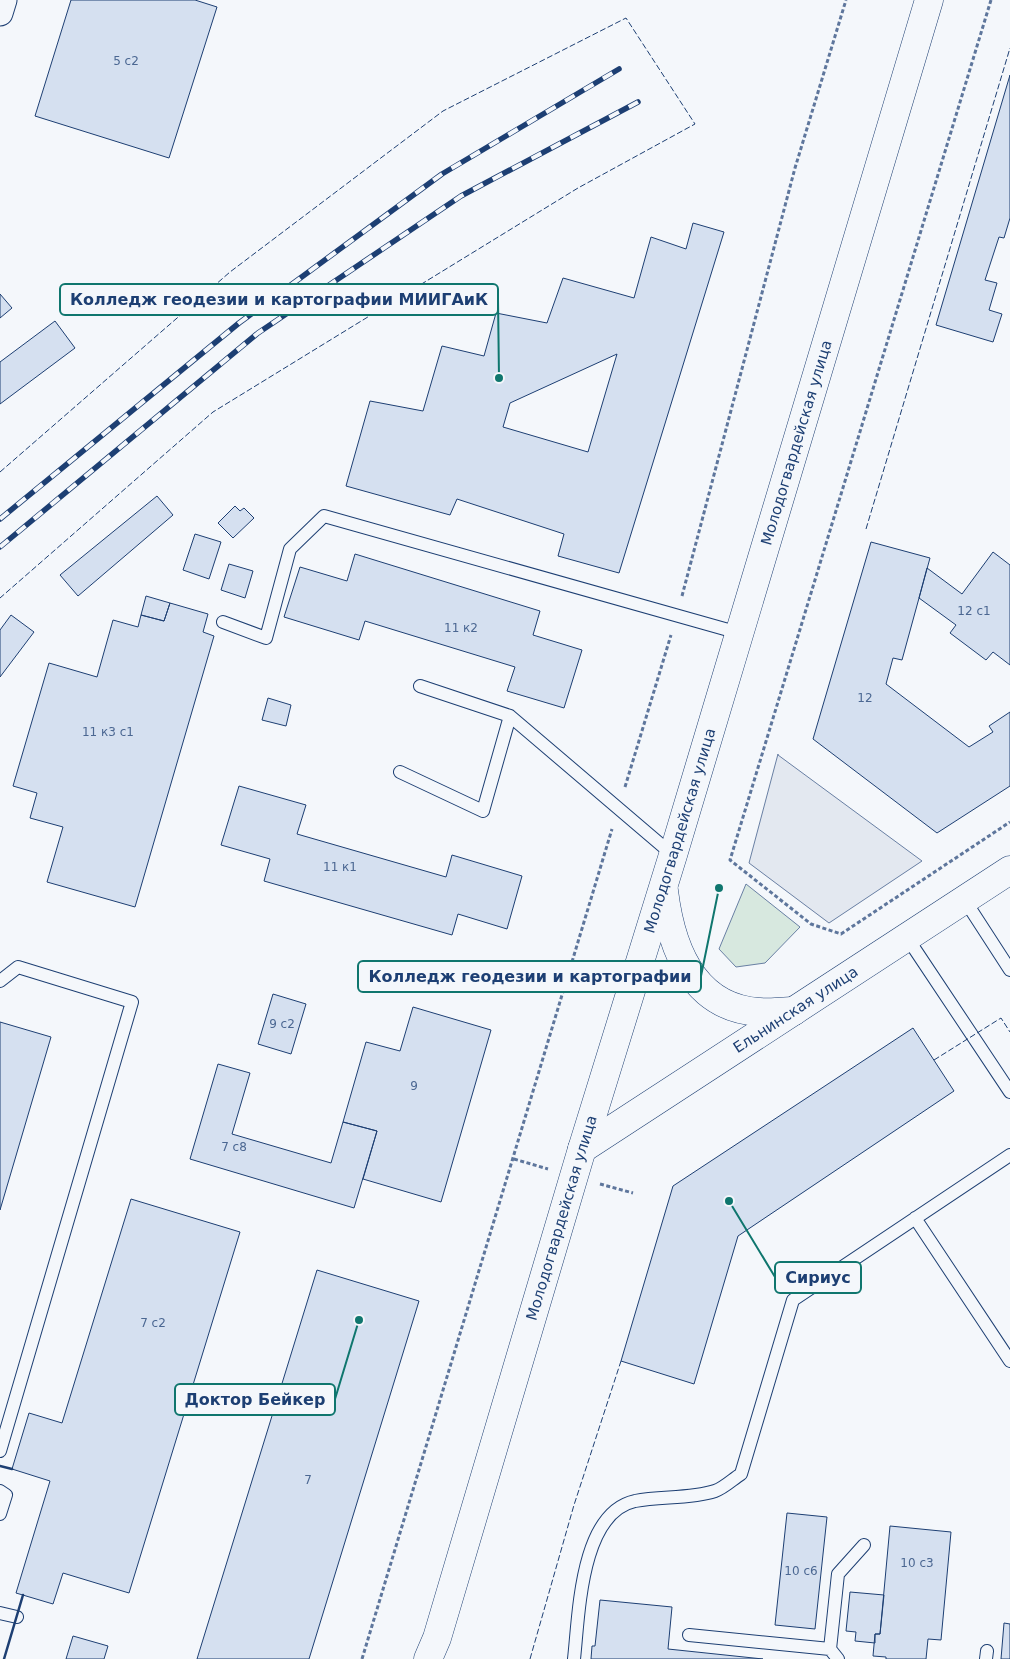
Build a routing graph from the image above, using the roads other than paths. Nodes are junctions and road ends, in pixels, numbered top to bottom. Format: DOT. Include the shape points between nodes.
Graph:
graph roads {
  1 [pos="4,0"];
  2 [pos="929,0"];
  3 [pos="0,13"];
  4 [pos="223,622"];
  5 [pos="739,633"];
  6 [pos="420,686"];
  7 [pos="510,716"];
  8 [pos="400,772"];
  9 [pos="673,854"];
  10 [pos="1010,870"];
  11 [pos="664,884"];
  12 [pos="964,899"];
  13 [pos="906,936"];
  14 [pos="1010,970"];
  15 [pos="0,981"];
  16 [pos="794,1010"];
  17 [pos="1010,1092"];
  18 [pos="582,1150"];
  19 [pos="1010,1155"];
  20 [pos="915,1218"];
  21 [pos="1010,1361"];
  22 [pos="0,1451"];
  23 [pos="0,1491"];
  24 [pos="0,1514"];
  25 [pos="864,1545"];
  26 [pos="0,1613"];
  27 [pos="17,1617"];
  28 [pos="689,1635"];
  29 [pos="834,1654"];
  30 [pos="428,1659"];
  31 [pos="574,1659"];
  1 -- 3 [label="street"];
  2 -- 5 [label="street, Молодогвардейская улица"];
  4 -- 5 [label="lane" via="266,638 290,549 324,516"];
  5 -- 9 [label="street, Молодогвардейская улица"];
  6 -- 7 [label="lane"];
  7 -- 8 [label="lane" via="483,811"];
  7 -- 9 [label="lane"];
  9 -- 11 [label="street, Молодогвардейская улица"];
  10 -- 12 [label="street, Ельнинская улица"];
  11 -- 16 [label="street" via="668,922 679,953 694,980 710,995 731,1006 759,1012"];
  11 -- 18 [label="street, Молодогвардейская улица"];
  12 -- 13 [label="street, Ельнинская улица"];
  12 -- 14 [label="lane"];
  13 -- 16 [label="street, Ельнинская улица"];
  13 -- 17 [label="lane"];
  15 -- 22 [label="lane" via="18,967 132,1002"];
  16 -- 18 [label="street, Ельнинская улица"];
  18 -- 30 [label="street, Молодогвардейская улица" via="437,1638"];
  19 -- 20 [label="lane"];
  20 -- 21 [label="lane"];
  20 -- 31 [label="lane" via="793,1300 741,1474 716,1491 634,1502 614,1512 596,1535 581,1590"];
  23 -- 24 [label="lane" via="6,1495"];
  25 -- 29 [label="lane" via="838,1574"];
  26 -- 27 [label="lane"];
  28 -- 29 [label="lane"];
}
